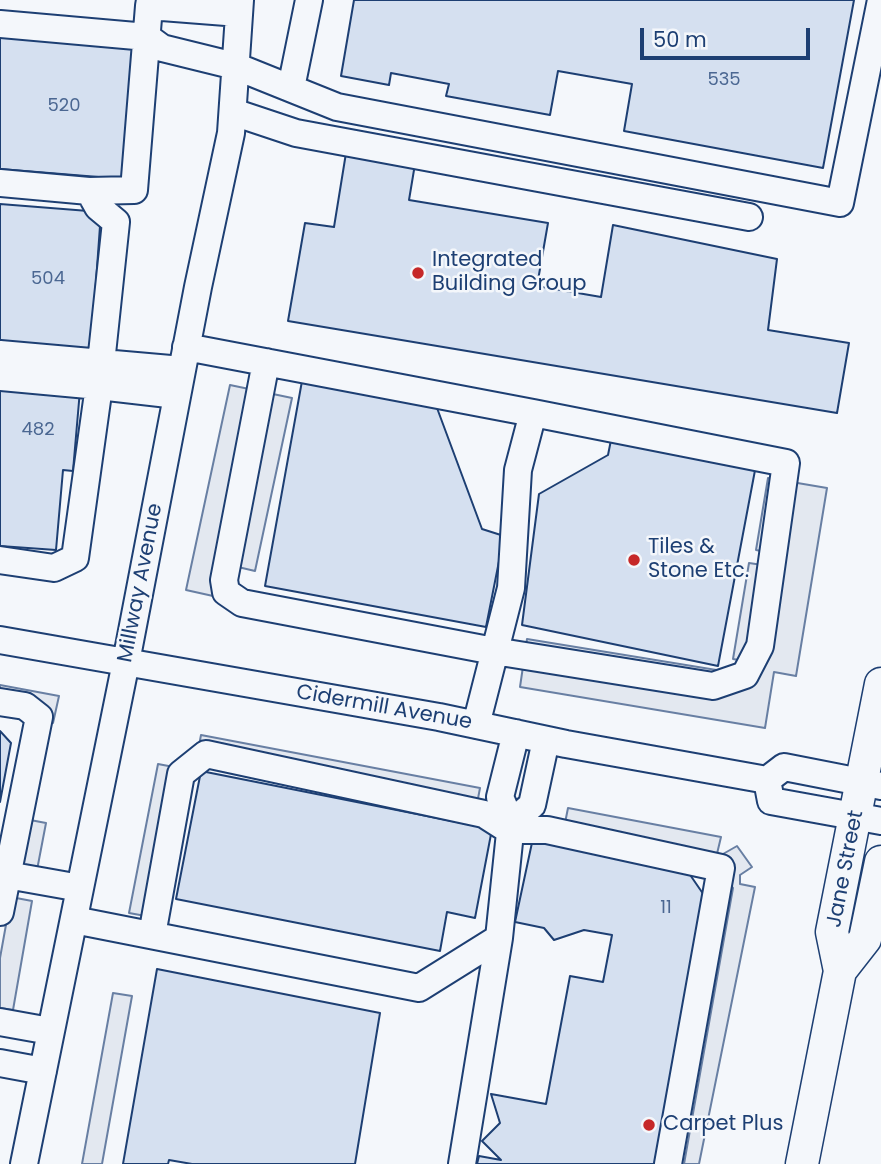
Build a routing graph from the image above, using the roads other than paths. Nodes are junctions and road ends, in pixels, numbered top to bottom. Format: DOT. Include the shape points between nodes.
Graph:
graph roads {
  1 [pos="309,0"];
  2 [pos="881,0"];
  3 [pos="150,3"];
  4 [pos="239,7"];
  5 [pos="0,24"];
  6 [pos="147,37"];
  7 [pos="235,66"];
  8 [pos="291,89"];
  9 [pos="233,112"];
  10 [pos="0,183"];
  11 [pos="89,191"];
  12 [pos="749,217"];
  13 [pos="0,354"];
  14 [pos="266,362"];
  15 [pos="182,370"];
  16 [pos="100,374"];
  17 [pos="0,377"];
  18 [pos="533,413"];
  19 [pos="0,560"];
  20 [pos="0,640"];
  21 [pos="494,651"];
  22 [pos="126,662"];
  23 [pos="881,684"];
  24 [pos="0,702"];
  25 [pos="475,725"];
  26 [pos="516,733"];
  27 [pos="546,740"];
  28 [pos="767,780"];
  29 [pos="872,783"];
  30 [pos="869,818"];
  31 [pos="510,826"];
  32 [pos="881,862"];
  33 [pos="7,875"];
  34 [pos="80,888"];
  35 [pos="0,912"];
  36 [pos="74,920"];
  37 [pos="152,935"];
  38 [pos="499,938"];
  39 [pos="840,971"];
  40 [pos="0,1021"];
  41 [pos="50,1031"];
  42 [pos="0,1063"];
  43 [pos="43,1071"];
  44 [pos="24,1164"];
  45 [pos="462,1164"];
  46 [pos="668,1164"];
  47 [pos="802,1164"];
  1 -- 8 [label="street"];
  2 -- 8 [label="street" via="840,203 337,107"];
  3 -- 4 [label="street"];
  3 -- 6 [label="street"];
  4 -- 7 [label="street, Millway Avenue"];
  5 -- 6 [label="street"];
  6 -- 7 [label="street" via="162,48"];
  6 -- 11 [label="street" via="134,190"];
  7 -- 8 [label="street"];
  7 -- 9 [label="street, Millway Avenue"];
  9 -- 12 [label="street" via="296,133"];
  9 -- 15 [label="street, Millway Avenue"];
  10 -- 11 [label="street"];
  11 -- 16 [label="street" via="98,207 116,222"];
  13 -- 16 [label="street"];
  14 -- 15 [label="street"];
  14 -- 18 [label="street"];
  14 -- 21 [label="street" via="224,580 226,592 242,603"];
  15 -- 16 [label="street"];
  15 -- 22 [label="street, Millway Avenue"];
  16 -- 17 [label="street"];
  16 -- 19 [label="street" via="75,558 54,568"];
  18 -- 21 [label="street" via="518,470 511,588"];
  18 -- 21 [label="street" via="786,463 760,646 745,676 713,686"];
  20 -- 22 [label="street, Cidermill Avenue"];
  21 -- 25 [label="street"];
  22 -- 25 [label="street, Cidermill Avenue"];
  22 -- 34 [label="street, Millway Avenue"];
  23 -- 29 [label="main road, Jane Street"];
  24 -- 33 [label="street" via="25,706 39,718"];
  25 -- 26 [label="street, Cidermill Avenue"];
  26 -- 27 [label="street, Cidermill Avenue"];
  26 -- 31 [label="street" via="500,797"];
  27 -- 28 [label="street, Cidermill Avenue"];
  27 -- 31 [label="street" via="532,805"];
  28 -- 29 [label="street, Cidermill Avenue" via="783,767"];
  28 -- 30 [label="street" via="771,801"];
  29 -- 30 [label="main road, Jane Street"];
  30 -- 39 [label="main road, Jane Street" via="832,932"];
  31 -- 37 [label="street" via="484,814 206,754 181,774"];
  31 -- 38 [label="street"];
  31 -- 46 [label="street" via="721,868"];
  32 -- 39 [label="main road, Jane Street" via="865,939"];
  33 -- 34 [label="street"];
  33 -- 35 [label="street"];
  34 -- 36 [label="street, Millway Avenue"];
  36 -- 37 [label="street"];
  36 -- 41 [label="street, Millway Avenue"];
  37 -- 38 [label="street" via="419,988"];
  38 -- 45 [label="street"];
  39 -- 47 [label="main road, Jane Street"];
  40 -- 41 [label="street"];
  41 -- 43 [label="street, Millway Avenue"];
  42 -- 43 [label="street"];
  43 -- 44 [label="street, Millway Avenue"];
}
